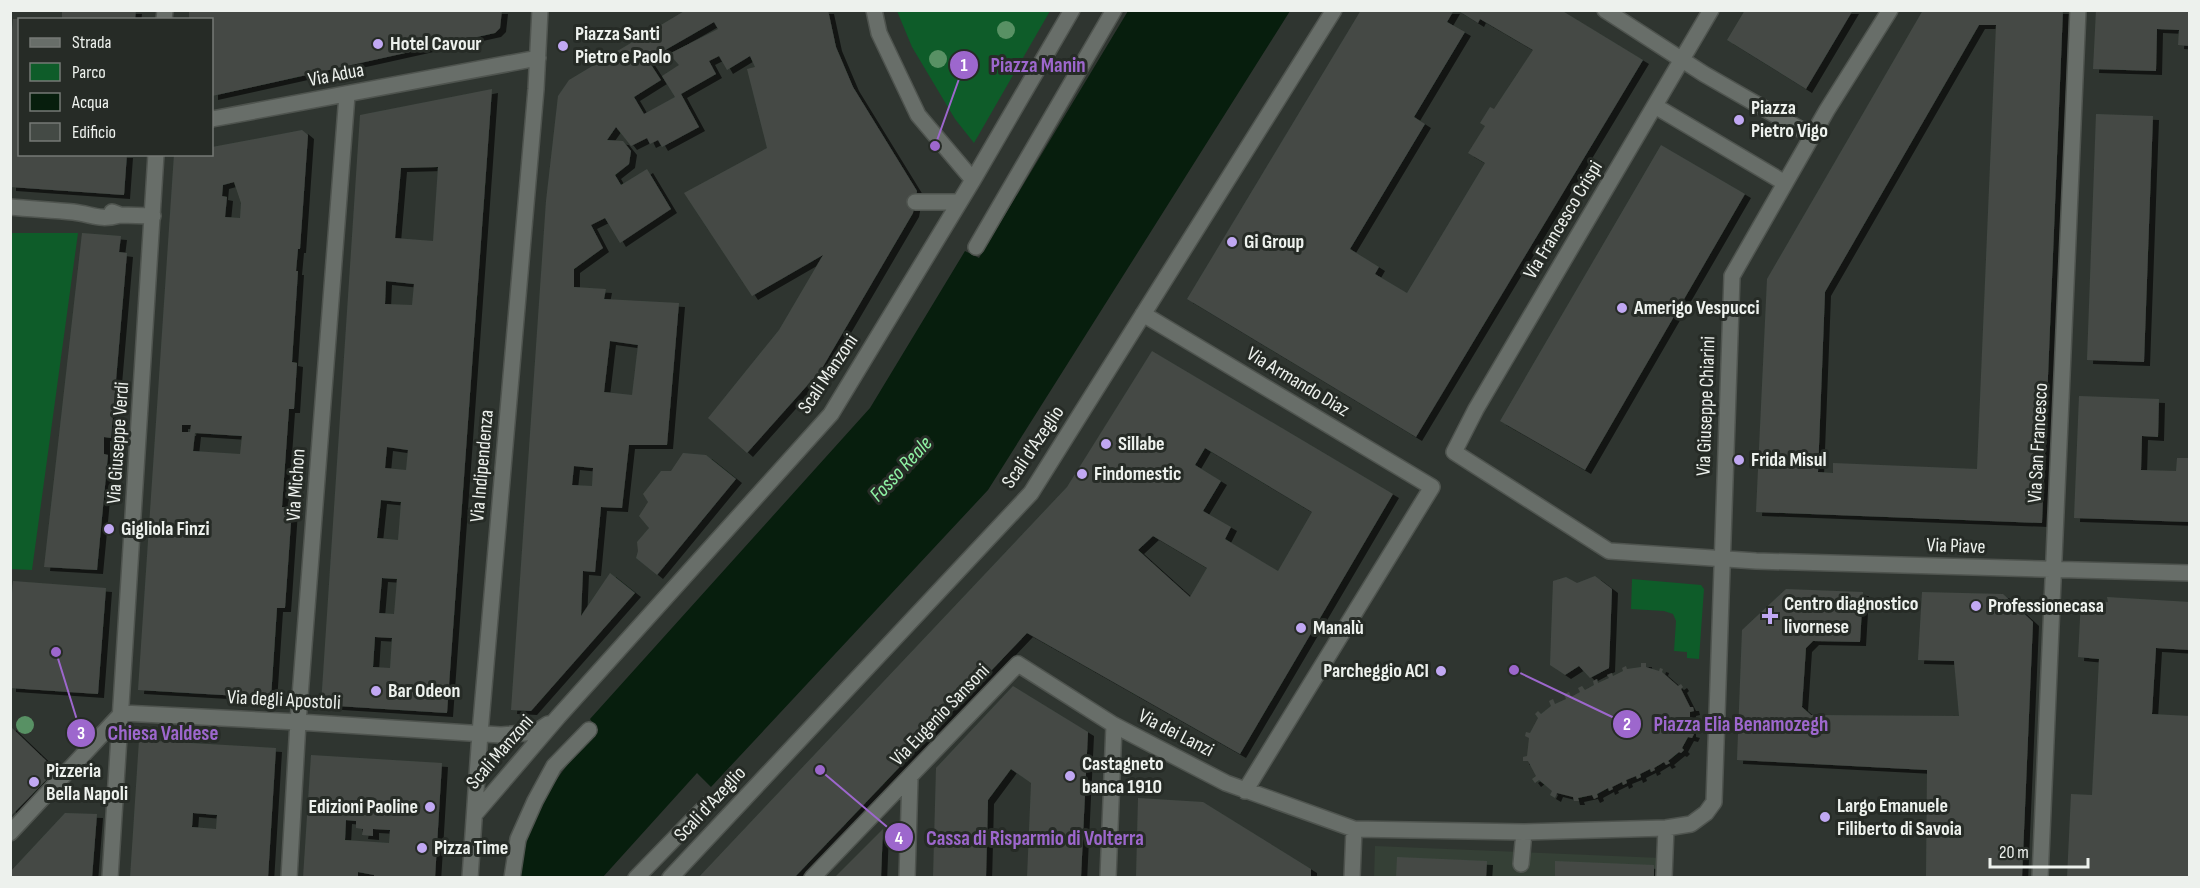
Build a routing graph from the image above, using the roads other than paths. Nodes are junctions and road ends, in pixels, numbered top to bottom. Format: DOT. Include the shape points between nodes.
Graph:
graph roads {
  1 [pos="540,10"];
  2 [pos="874,10"];
  3 [pos="1072,10"];
  4 [pos="1114,10"];
  5 [pos="1334,10"];
  6 [pos="1605,10"];
  7 [pos="1711,10"];
  8 [pos="1890,10"];
  9 [pos="2078,10"];
  10 [pos="538,58"];
  11 [pos="1682,60"];
  12 [pos="347,95"];
  13 [pos="1655,106"];
  14 [pos="213,119"];
  15 [pos="1812,136"];
  16 [pos="156,156"];
  17 [pos="973,180"];
  18 [pos="1785,183"];
  19 [pos="915,202"];
  20 [pos="959,202"];
  21 [pos="10,207"];
  22 [pos="153,216"];
  23 [pos="976,247"];
  24 [pos="1143,314"];
  25 [pos="1454,452"];
  26 [pos="1722,558"];
  27 [pos="2054,570"];
  28 [pos="2190,573"];
  29 [pos="122,713"];
  30 [pos="558,717"];
  31 [pos="298,722"];
  32 [pos="1114,725"];
  33 [pos="589,729"];
  34 [pos="480,733"];
  35 [pos="910,777"];
  36 [pos="1245,791"];
  37 [pos="709,803"];
  38 [pos="475,814"];
  39 [pos="1666,828"];
  40 [pos="1354,829"];
  41 [pos="1524,832"];
  42 [pos="10,833"];
  43 [pos="1521,864"];
  44 [pos="110,878"];
  45 [pos="289,878"];
  46 [pos="470,878"];
  47 [pos="512,878"];
  48 [pos="636,878"];
  49 [pos="670,878"];
  50 [pos="812,878"];
  51 [pos="907,878"];
  52 [pos="1108,878"];
  53 [pos="1352,878"];
  54 [pos="1664,878"];
  55 [pos="2040,878"];
  1 -- 10 [label="street"];
  2 -- 17 [label="street" via="879,33 918,115"];
  3 -- 17 [label="street, Scali Manzoni"];
  4 -- 23 [label="street"];
  5 -- 24 [label="street, Scali d'Azeglio"];
  6 -- 11 [label="street"];
  7 -- 11 [label="street, Via Francesco Crispi"];
  8 -- 15 [label="street, Via Giuseppe Chiarini"];
  9 -- 27 [label="street, Via San Francesco"];
  10 -- 12 [label="street, Via Adua"];
  10 -- 34 [label="street, Via Indipendenza"];
  11 -- 13 [label="street, Via Francesco Crispi"];
  11 -- 15 [label="street"];
  12 -- 14 [label="street, Via Adua"];
  12 -- 31 [label="street, Via Michon"];
  13 -- 18 [label="street"];
  13 -- 25 [label="street, Via Francesco Crispi"];
  15 -- 18 [label="street, Via Giuseppe Chiarini"];
  16 -- 22 [label="street, Via Giuseppe Verdi"];
  17 -- 20 [label="street, Scali Manzoni"];
  18 -- 26 [label="street, Via Giuseppe Chiarini" via="1732,276"];
  19 -- 20 [label="street"];
  20 -- 30 [label="street, Scali Manzoni" via="831,414"];
  21 -- 22 [label="street" via="109,218"];
  22 -- 29 [label="street, Via Giuseppe Verdi"];
  24 -- 36 [label="street, Via Armando Diaz" via="1432,487"];
  24 -- 49 [label="street, Scali d'Azeglio" via="1031,493"];
  25 -- 26 [label="street, Via Piave" via="1609,551"];
  26 -- 27 [label="street, Via Piave"];
  26 -- 39 [label="street, Via Giuseppe Chiarini" via="1714,802 1691,824"];
  27 -- 28 [label="street, Via Piave"];
  27 -- 55 [label="street, Via San Francesco"];
  29 -- 31 [label="street, Via degli Apostoli"];
  29 -- 42 [label="street"];
  29 -- 44 [label="street, Via Giuseppe Verdi"];
  30 -- 34 [label="street, Scali Manzoni" via="536,732"];
  30 -- 38 [label="street, Scali Manzoni"];
  31 -- 34 [label="street, Via degli Apostoli"];
  31 -- 45 [label="street, Via Michon"];
  32 -- 35 [label="street, Via Eugenio Sansoni" via="1018,664"];
  32 -- 36 [label="street, Via dei Lanzi"];
  32 -- 52 [label="street, Via dei Lanzi"];
  33 -- 47 [label="street" via="554,766 535,801 518,839"];
  34 -- 38 [label="street, Via Indipendenza"];
  35 -- 50 [label="street, Via Eugenio Sansoni"];
  35 -- 51 [label="street"];
  36 -- 40 [label="street, Via dei Lanzi"];
  37 -- 48 [label="street"];
  38 -- 46 [label="street, Via Indipendenza"];
  39 -- 41 [label="street, Via Giuseppe Chiarini"];
  39 -- 54 [label="street"];
  40 -- 41 [label="street, Via dei Lanzi"];
  40 -- 53 [label="street"];
  41 -- 43 [label="street"];
}
